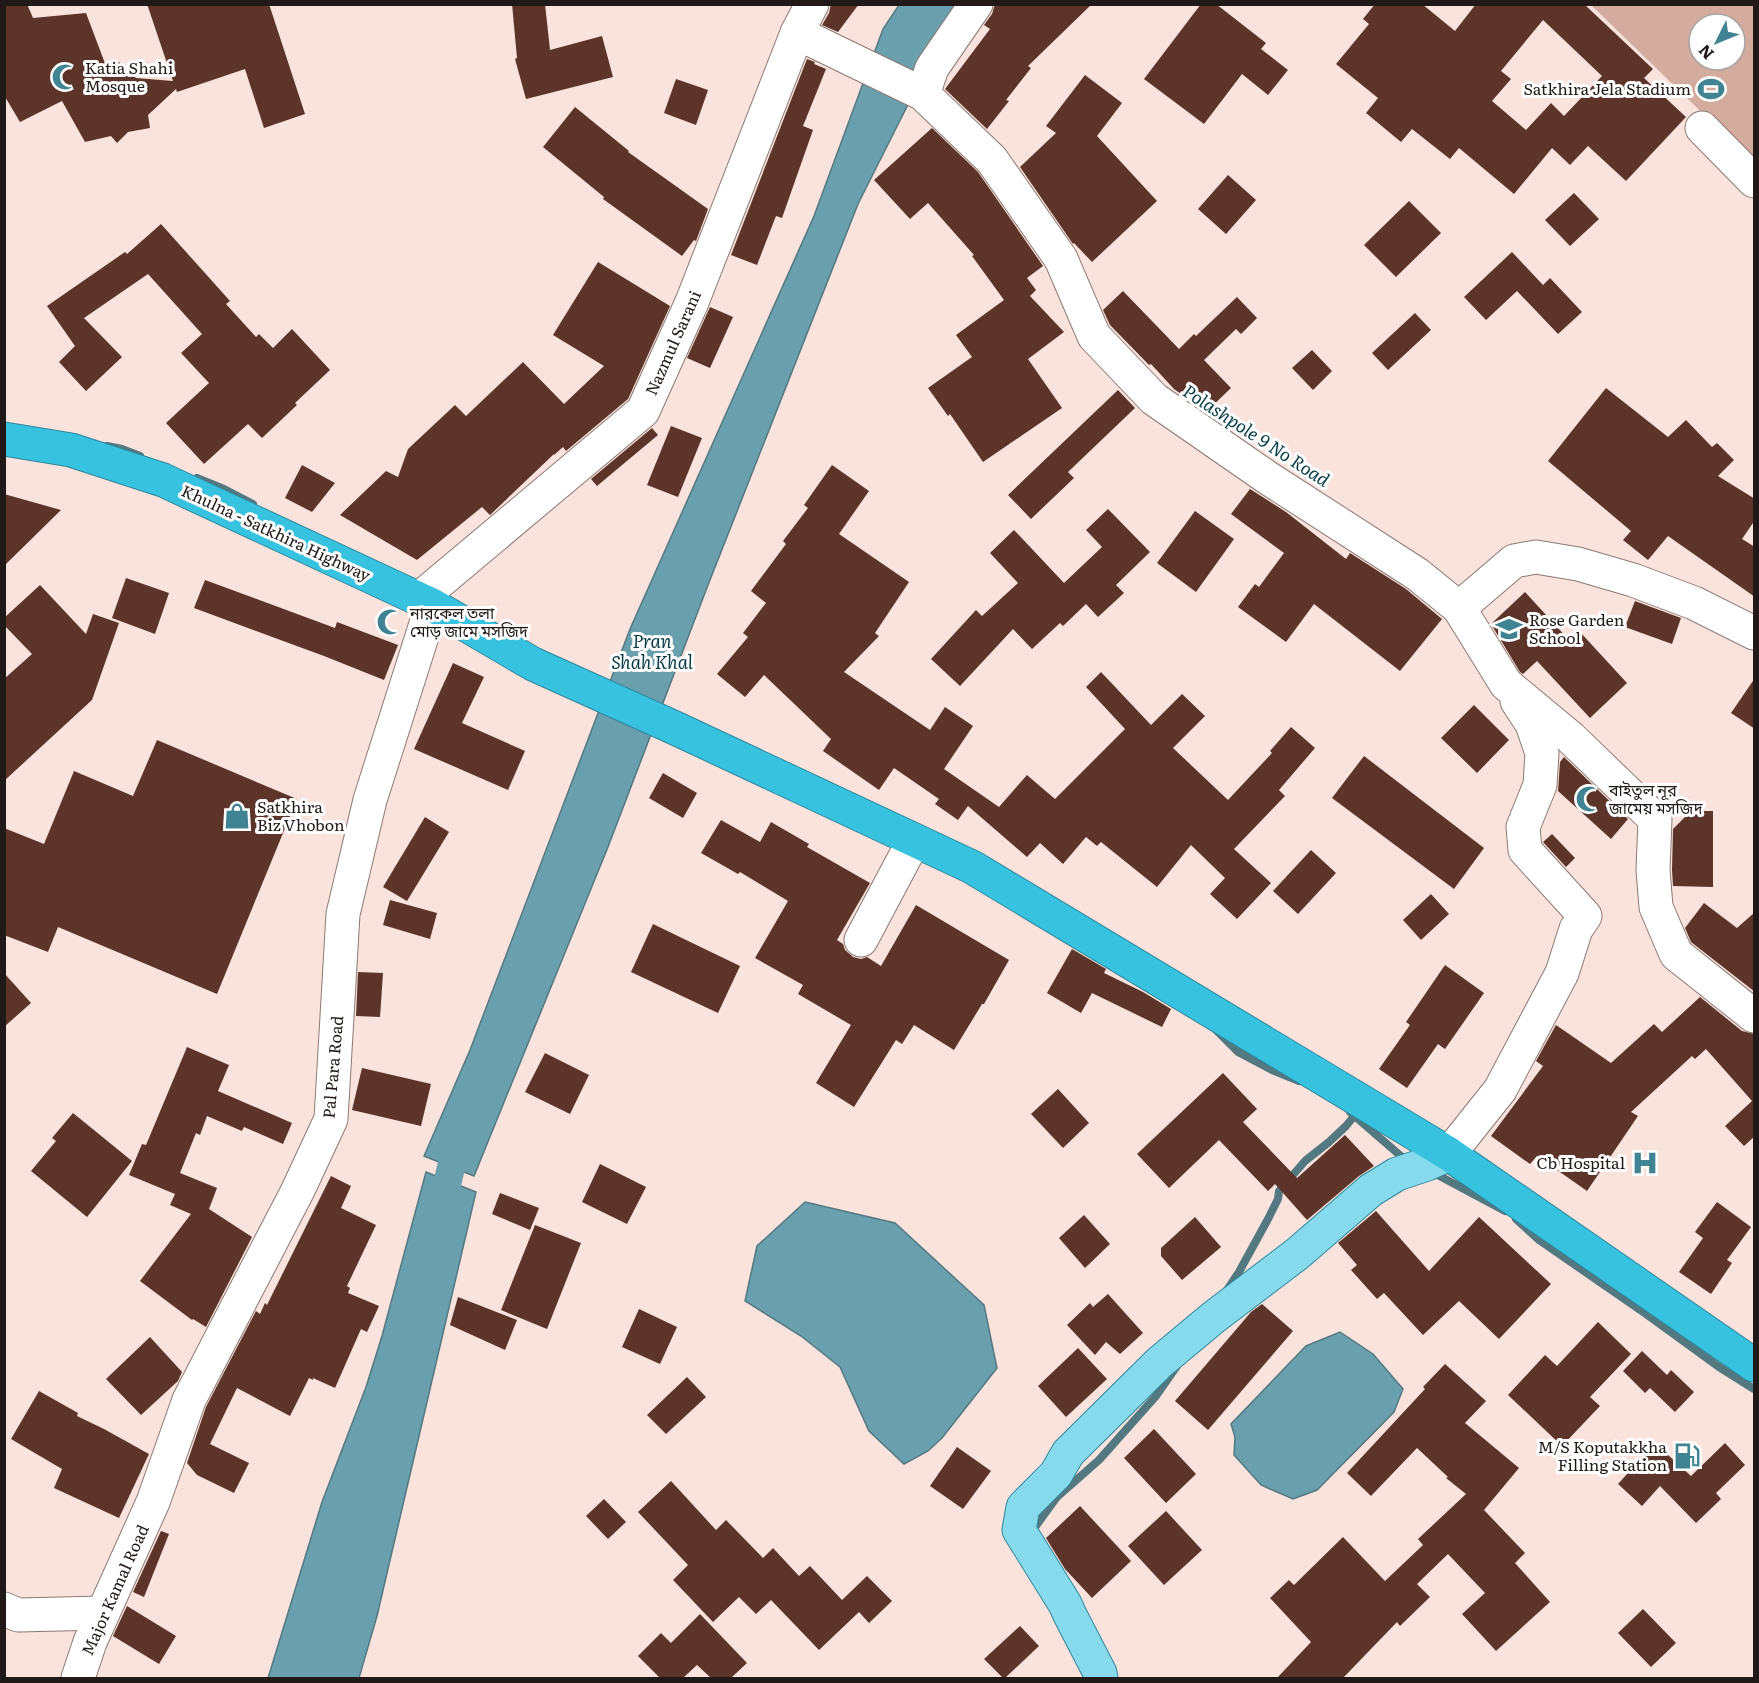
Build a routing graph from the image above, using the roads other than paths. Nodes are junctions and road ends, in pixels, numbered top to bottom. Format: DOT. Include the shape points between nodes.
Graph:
graph roads {
  1 [pos="812,4"];
  2 [pos="976,4"];
  3 [pos="797,33"];
  4 [pos="923,94"];
  5 [pos="1702,128"];
  6 [pos="1755,181"];
  7 [pos="4,439"];
  8 [pos="426,602"];
  9 [pos="1459,608"];
  10 [pos="1755,633"];
  11 [pos="1506,684"];
  12 [pos="914,840"];
  13 [pos="861,940"];
  14 [pos="1755,1016"];
  15 [pos="1449,1154"];
  16 [pos="1755,1365"];
  17 [pos="153,1502"];
  18 [pos="4,1609"];
  19 [pos="103,1613"];
  20 [pos="78,1678"];
  21 [pos="1101,1678"];
  1 -- 3 [label="street, Nazmul Sarani"];
  2 -- 4 [label="street" via="932,68"];
  3 -- 4 [label="street"];
  3 -- 8 [label="street, Nazmul Sarani" via="692,302 643,411"];
  4 -- 9 [label="street" via="992,160 1061,259 1094,336 1155,399 1417,574"];
  5 -- 6 [label="street"];
  7 -- 8 [label="highway, Khulna - Satkhira Highway" via="71,450 163,480"];
  8 -- 12 [label="highway, Khulna - Satkhira Highway" via="533,664"];
  8 -- 17 [label="street, Pal Para Road" via="370,800 343,914 331,1119 189,1400"];
  9 -- 10 [label="street" via="1514,561 1536,557 1634,580 1694,603"];
  9 -- 11 [label="street"];
  11 -- 14 [label="street" via="1571,738 1655,819 1656,907 1676,954"];
  11 -- 15 [label="street" via="1532,724 1542,753 1540,784 1523,827 1525,850 1585,916 1576,929 1562,973 1500,1090"];
  12 -- 13 [label="street"];
  12 -- 15 [label="highway, Khulna - Satkhira Highway" via="972,867"];
  15 -- 16 [label="highway, Khulna - Satkhira Highway"];
  15 -- 21 [label="main road" via="1396,1174 1371,1190 1297,1254 1214,1317 1160,1362 1068,1453 1056,1473 1023,1506 1019,1530 1065,1604"];
  17 -- 19 [label="street, Major Kamal Road"];
  18 -- 19 [label="street" via="18,1615"];
  19 -- 20 [label="street, Major Kamal Road"];
}
